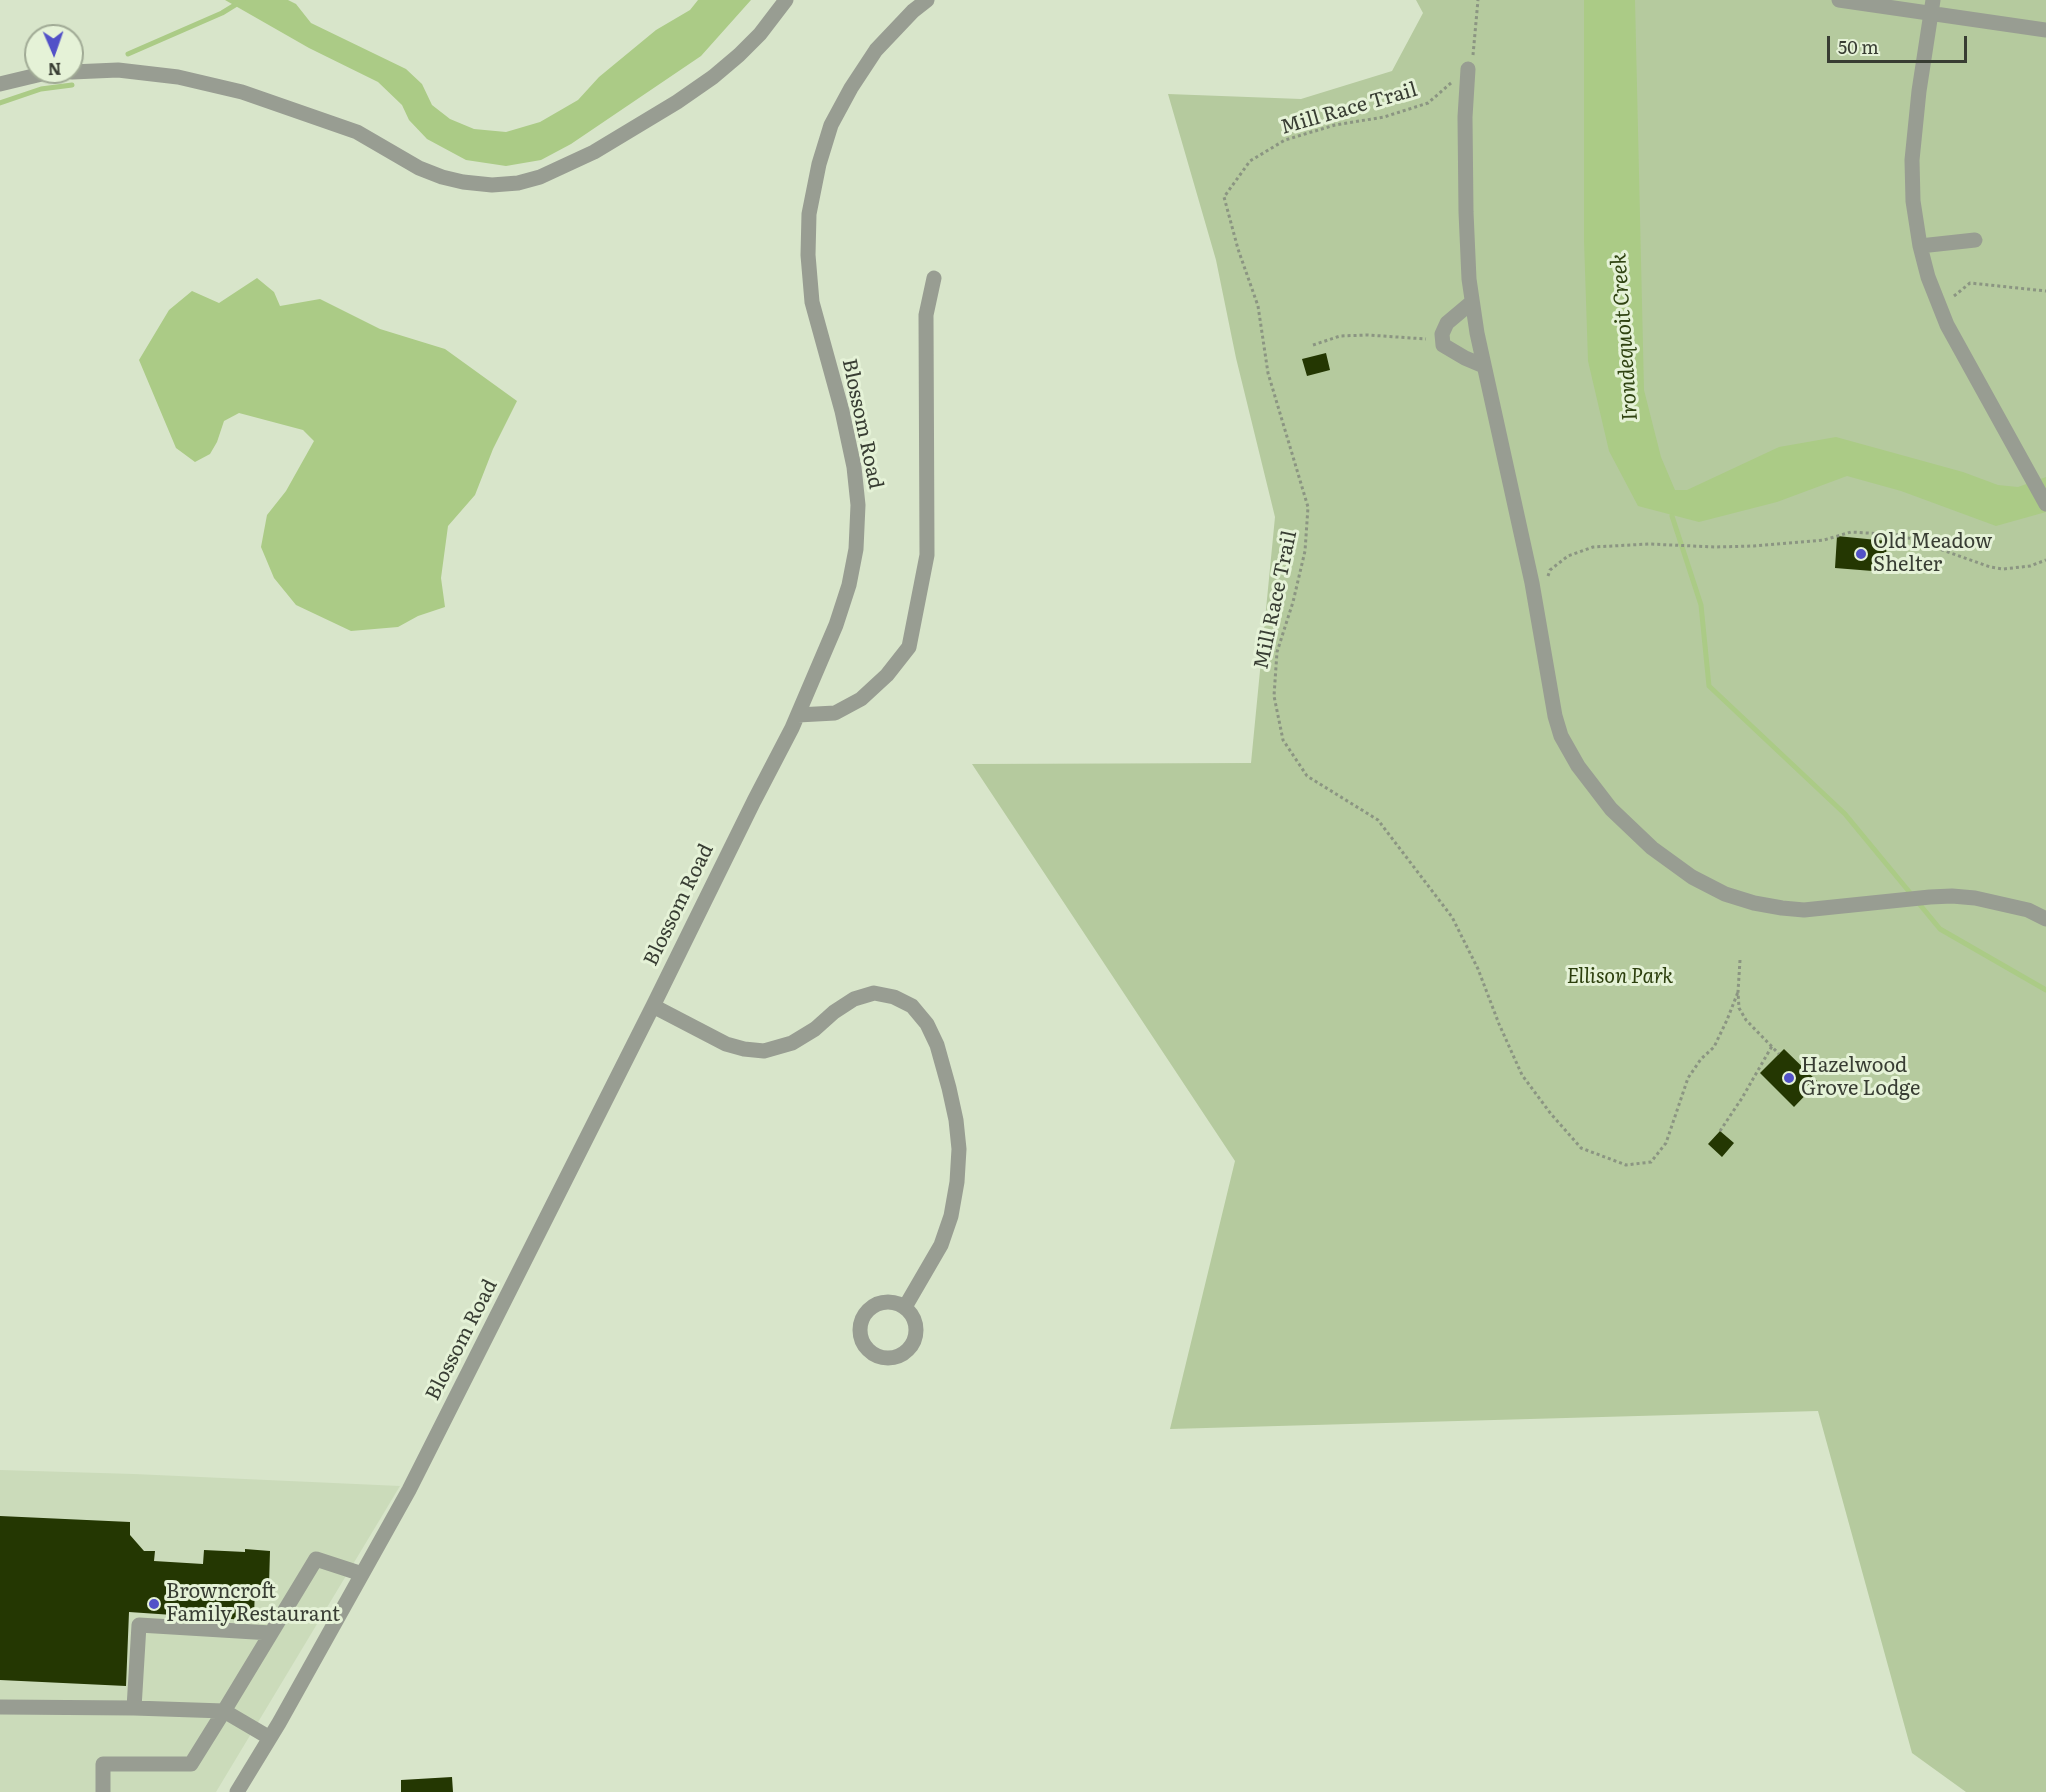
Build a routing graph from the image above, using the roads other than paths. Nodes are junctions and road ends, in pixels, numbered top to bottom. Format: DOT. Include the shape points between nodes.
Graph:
graph roads {
  1 [pos="786,0"];
  2 [pos="927,0"];
  3 [pos="1839,0"];
  4 [pos="1933,7"];
  5 [pos="2046,30"];
  6 [pos="1468,69"];
  7 [pos="84,71"];
  8 [pos="24,78"];
  9 [pos="0,84"];
  10 [pos="1975,240"];
  11 [pos="1920,246"];
  12 [pos="934,278"];
  13 [pos="1472,302"];
  14 [pos="1484,366"];
  15 [pos="2046,504"];
  16 [pos="798,715"];
  17 [pos="2046,919"];
  18 [pos="653,1006"];
  19 [pos="904,1307"];
  20 [pos="362,1574"];
  21 [pos="271,1633"];
  22 [pos="0,1707"];
  23 [pos="134,1708"];
  24 [pos="224,1711"];
  25 [pos="270,1738"];
  26 [pos="104,1792"];
  27 [pos="237,1792"];
  1 -- 7 [label="street" via="740,55 695,90 594,152 518,183 492,185 442,177 357,132 242,92 178,77 118,70"];
  2 -- 16 [label="street, Blossom Road" via="876,50 851,88 831,125 808,214 812,302 842,411 858,505 849,585"];
  3 -- 4 [label="street"];
  4 -- 5 [label="street"];
  4 -- 11 [label="street" via="1918,91 1912,160"];
  6 -- 13 [label="street" via="1466,212"];
  8 -- 9 [label="street"];
  10 -- 11 [label="street"];
  11 -- 15 [label="street" via="1939,307 1961,354"];
  12 -- 16 [label="street" via="926,315 927,555 909,647 861,699 836,713"];
  13 -- 14 [label="street"];
  13 -- 14 [label="street" via="1447,323 1443,345"];
  14 -- 17 [label="street" via="1561,735 1611,809 1652,848 1692,877 1754,903 1804,910 1952,896 1994,901"];
  16 -- 18 [label="street, Blossom Road"];
  18 -- 19 [label="street" via="726,1044 764,1051 792,1043 854,999 874,993 912,1006 937,1045 950,1088 959,1149 951,1216 940,1245"];
  18 -- 20 [label="street, Blossom Road" via="409,1490"];
  20 -- 21 [label="street" via="316,1559"];
  20 -- 25 [label="street, Blossom Road"];
  21 -- 23 [label="street" via="139,1625"];
  21 -- 24 [label="street"];
  22 -- 23 [label="street"];
  23 -- 24 [label="street"];
  24 -- 25 [label="street"];
  24 -- 26 [label="street" via="191,1764 104,1764"];
  25 -- 27 [label="street, Blossom Road"];
}
